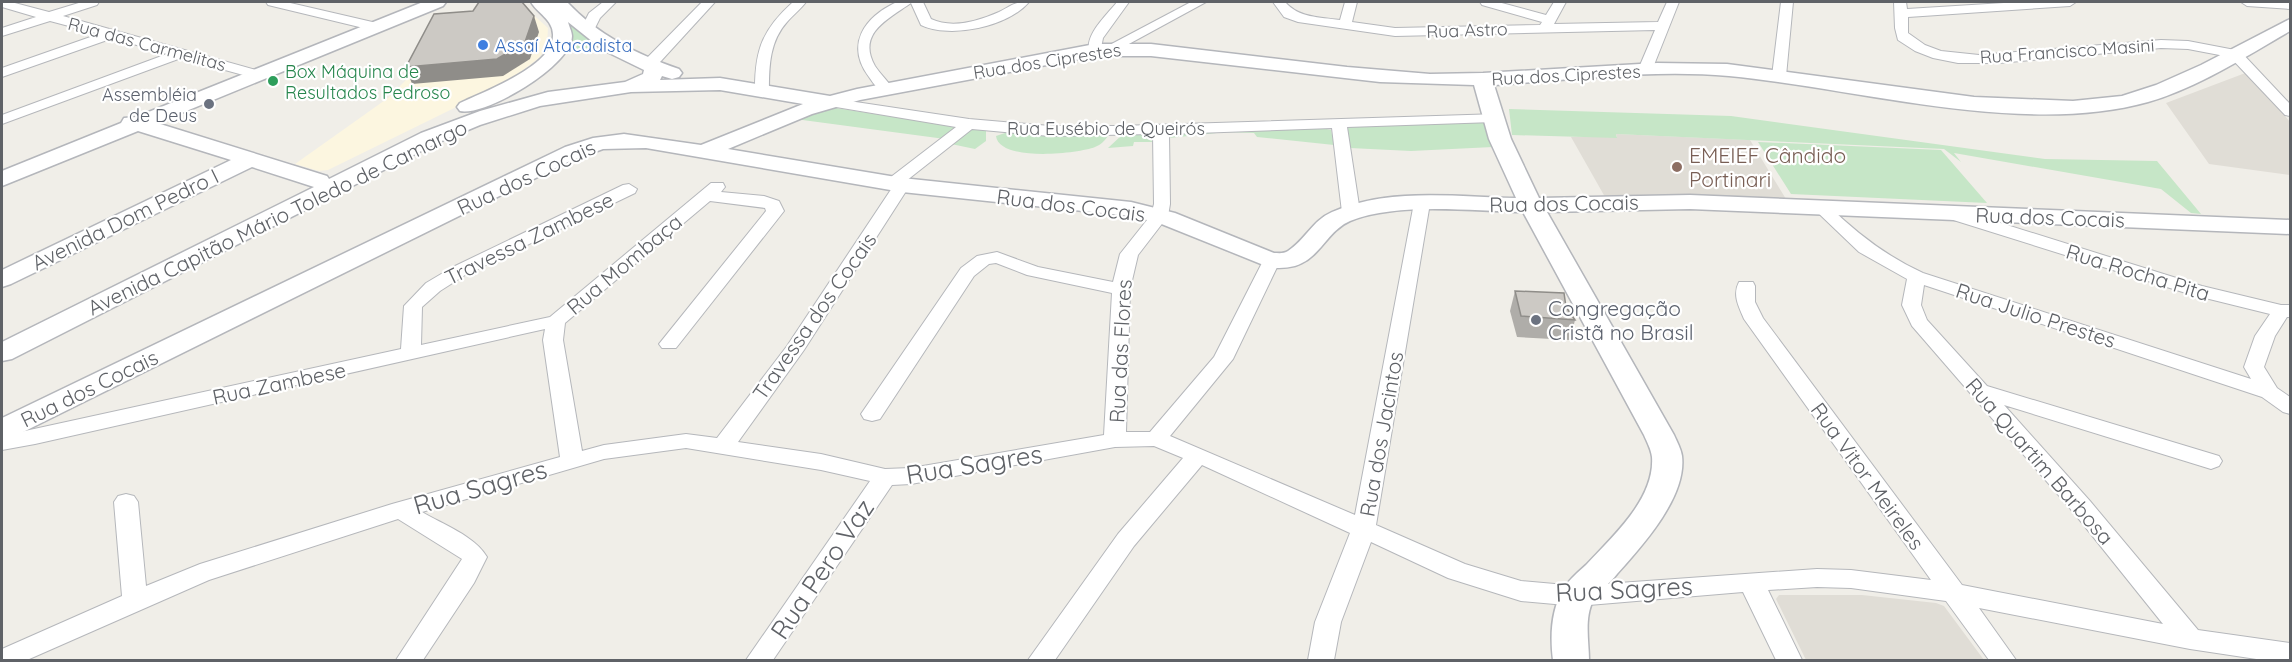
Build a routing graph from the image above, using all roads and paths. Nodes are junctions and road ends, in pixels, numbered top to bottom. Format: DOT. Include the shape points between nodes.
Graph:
graph roads {
  1 [pos="93,2"];
  2 [pos="272,2"];
  3 [pos="423,2"];
  4 [pos="437,2"];
  5 [pos="539,2"];
  6 [pos="558,2"];
  7 [pos="610,2"];
  8 [pos="709,2"];
  9 [pos="800,2"];
  10 [pos="906,2"];
  11 [pos="916,2"];
  12 [pos="1023,2"];
  13 [pos="1123,2"];
  14 [pos="1200,2"];
  15 [pos="1279,2"];
  16 [pos="1351,2"];
  17 [pos="1486,2"];
  18 [pos="1560,2"];
  19 [pos="1673,2"];
  20 [pos="1787,2"];
  21 [pos="2070,2"];
  22 [pos="2247,2"];
  23 [pos="2,3"];
  24 [pos="2003,4"];
  25 [pos="2290,5"];
  26 [pos="1901,7"];
  27 [pos="49,16"];
  28 [pos="1547,24"];
  29 [pos="2290,24"];
  30 [pos="371,25"];
  31 [pos="1345,25"];
  32 [pos="1662,26"];
  33 [pos="588,29"];
  34 [pos="2,32"];
  35 [pos="113,34"];
  36 [pos="1103,49"];
  37 [pos="181,52"];
  38 [pos="619,52"];
  39 [pos="2235,54"];
  40 [pos="543,66"];
  41 [pos="651,66"];
  42 [pos="1645,70"];
  43 [pos="2,73"];
  44 [pos="254,73"];
  45 [pos="1779,76"];
  46 [pos="1482,79"];
  47 [pos="720,84"];
  48 [pos="630,87"];
  49 [pos="762,89"];
  50 [pos="886,89"];
  51 [pos="552,97"];
  52 [pos="829,102"];
  53 [pos="2290,112"];
  54 [pos="1494,117"];
  55 [pos="2,120"];
  56 [pos="132,122"];
  57 [pos="969,124"];
  58 [pos="1339,124"];
  59 [pos="1161,130"];
  60 [pos="705,152"];
  61 [pos="249,160"];
  62 [pos="2,172"];
  63 [pos="2,179"];
  64 [pos="319,181"];
  65 [pos="897,184"];
  66 [pos="629,189"];
  67 [pos="1422,203"];
  68 [pos="1531,205"];
  69 [pos="1821,208"];
  70 [pos="1351,212"];
  71 [pos="1953,214"];
  72 [pos="1159,216"];
  73 [pos="2290,227"];
  74 [pos="1271,261"];
  75 [pos="1917,277"];
  76 [pos="2,279"];
  77 [pos="1746,286"];
  78 [pos="1120,289"];
  79 [pos="2286,311"];
  80 [pos="556,321"];
  81 [pos="2,339"];
  82 [pos="669,344"];
  83 [pos="2,352"];
  84 [pos="411,354"];
  85 [pos="1981,391"];
  86 [pos="2269,392"];
  87 [pos="2290,407"];
  88 [pos="872,414"];
  89 [pos="2,430"];
  90 [pos="1156,439"];
  91 [pos="1115,440"];
  92 [pos="2,443"];
  93 [pos="723,446"];
  94 [pos="1198,455"];
  95 [pos="572,460"];
  96 [pos="2211,461"];
  97 [pos="885,477"];
  98 [pos="126,502"];
  99 [pos="400,510"];
  100 [pos="1364,528"];
  101 [pos="1751,582"];
  102 [pos="1952,592"];
  103 [pos="1577,596"];
  104 [pos="135,602"];
  105 [pos="2190,639"];
  106 [pos="2290,654"];
  107 [pos="2,660"];
  108 [pos="409,660"];
  109 [pos="759,660"];
  110 [pos="1041,660"];
  111 [pos="1321,660"];
  112 [pos="1571,660"];
  113 [pos="1789,660"];
  114 [pos="2003,660"];
  1 -- 27 [label="street"];
  2 -- 30 [label="street"];
  3 -- 30 [label="street"];
  4 -- 30 [label="street"];
  5 -- 40 [label="street" via="560,20 564,30 562,42"];
  6 -- 33 [label="street, Rua Eusébio de Queirós"];
  7 -- 33 [label="street" via="594,16"];
  8 -- 41 [label="street" via="688,19"];
  9 -- 49 [label="street" via="773,29 765,43"];
  10 -- 50 [label="street" via="884,13 865,39 865,58"];
  11 -- 12 [label="street" via="926,22 944,26 995,19"];
  13 -- 36 [label="street" via="1096,38"];
  14 -- 36 [label="street"];
  15 -- 31 [label="street, Rua Astro" via="1289,14"];
  16 -- 31 [label="street"];
  17 -- 28 [label="street"];
  18 -- 28 [label="street"];
  19 -- 32 [label="street"];
  20 -- 45 [label="street"];
  21 -- 24 [label="street"];
  22 -- 25 [label="street"];
  23 -- 27 [label="street, Rua das Carmelitas"];
  24 -- 26 [label="street"];
  26 -- 39 [label="street, Rua Francisco Masini" via="1900,28 1904,37 1924,49 1957,57 1991,59 2168,44"];
  27 -- 34 [label="street"];
  27 -- 35 [label="street, Rua das Carmelitas"];
  28 -- 31 [label="street, Rua Astro" via="1395,32"];
  28 -- 32 [label="street, Rua Astro"];
  29 -- 39 [label="street, Rua dos Ciprestes"];
  30 -- 44 [label="street"];
  32 -- 42 [label="street"];
  33 -- 38 [label="street, Rua Eusébio de Queirós"];
  35 -- 37 [label="street, Rua das Carmelitas"];
  35 -- 43 [label="street"];
  36 -- 46 [label="street, Rua dos Ciprestes" via="1151,50 1376,76"];
  36 -- 50 [label="street, Rua dos Ciprestes"];
  37 -- 44 [label="street, Rua das Carmelitas"];
  37 -- 55 [label="street"];
  38 -- 40 [label="street, Avenida Capitão Mário Toledo de Camargo" via="581,52"];
  38 -- 41 [label="street, Rua Eusébio de Queirós"];
  39 -- 45 [label="street, Rua dos Ciprestes" via="2147,97 2089,105 2013,106"];
  39 -- 53 [label="street"];
  40 -- 51 [label="street" via="530,91"];
  40 -- 64 [label="street, Avenida Capitão Mário Toledo de Camargo"];
  41 -- 47 [label="street, Rua Eusébio de Queirós"];
  41 -- 48 [label="street, Avenida Capitão Mário Toledo de Camargo" via="652,77"];
  42 -- 45 [label="street, Rua dos Ciprestes" via="1710,69"];
  42 -- 46 [label="street, Rua dos Ciprestes"];
  44 -- 56 [label="street"];
  46 -- 54 [label="street"];
  47 -- 48 [label="street, Rua Eusébio de Queirós"];
  47 -- 49 [label="street, Rua Eusébio de Queirós"];
  48 -- 51 [label="street, Avenida Capitão Mário Toledo de Camargo"];
  49 -- 52 [label="street, Rua Eusébio de Queirós"];
  50 -- 52 [label="street, Rua dos Ciprestes"];
  51 -- 83 [label="street, Avenida Capitão Mário Toledo de Camargo" via="474,120 419,143"];
  52 -- 57 [label="street, Rua Eusébio de Queirós"];
  52 -- 60 [label="street"];
  54 -- 58 [label="street, Rua Eusébio de Queirós"];
  54 -- 68 [label="street"];
  56 -- 61 [label="street"];
  56 -- 62 [label="street"];
  56 -- 63 [label="street"];
  57 -- 59 [label="street, Rua Eusébio de Queirós" via="1050,131"];
  57 -- 65 [label="street, Travessa dos Cocais"];
  58 -- 59 [label="street, Rua Eusébio de Queirós"];
  58 -- 70 [label="street"];
  59 -- 72 [label="street"];
  60 -- 65 [label="street, Rua dos Cocais"];
  60 -- 89 [label="street, Rua dos Cocais" via="635,140 585,145"];
  61 -- 64 [label="street"];
  61 -- 76 [label="street, Avenida Dom Pedro I"];
  64 -- 81 [label="street, Avenida Capitão Mário Toledo de Camargo"];
  65 -- 72 [label="street, Rua dos Cocais" via="1113,207"];
  65 -- 93 [label="street, Travessa dos Cocais" via="794,350"];
  66 -- 84 [label="street, Travessa Zambese" via="433,287 413,306"];
  67 -- 68 [label="street, Rua dos Cocais"];
  67 -- 70 [label="street, Rua dos Cocais" via="1372,206"];
  67 -- 100 [label="street, Rua dos Jacintos"];
  68 -- 69 [label="street, Rua dos Cocais" via="1671,202"];
  68 -- 103 [label="street" via="1659,435 1666,457 1659,496"];
  69 -- 71 [label="street, Rua dos Cocais"];
  69 -- 75 [label="street, Rua Julio Prestes" via="1871,254"];
  70 -- 74 [label="street, Rua dos Cocais" via="1325,226 1296,256"];
  71 -- 73 [label="street, Rua dos Cocais"];
  71 -- 79 [label="street, Rua Rocha Pita" via="2196,290"];
  72 -- 74 [label="street, Rua dos Cocais"];
  72 -- 78 [label="street, Rua das Flores" via="1130,254"];
  74 -- 90 [label="street" via="1223,359"];
  75 -- 85 [label="street, Rua Quartim Barbosa" via="1910,296 1911,308"];
  75 -- 86 [label="street, Rua Julio Prestes"];
  77 -- 102 [label="street, Rua Vitor Meireles" via="1746,302 1754,319"];
  78 -- 88 [label="street" via="1034,271 1001,258 982,260 967,272"];
  78 -- 91 [label="street, Rua das Flores"];
  79 -- 86 [label="street" via="2265,336 2254,367"];
  80 -- 82 [label="street, Rua Mombaça" via="601,288 712,191 773,205 775,211"];
  80 -- 84 [label="street, Rua Zambese"];
  80 -- 95 [label="street, Rua Mombaça" via="553,340"];
  84 -- 92 [label="street, Rua Zambese"];
  85 -- 96 [label="street"];
  85 -- 105 [label="street, Rua Quartim Barbosa"];
  86 -- 87 [label="street"];
  90 -- 91 [label="street, Rua Sagres"];
  90 -- 94 [label="street, Rua Sagres"];
  91 -- 97 [label="street, Rua Sagres" via="911,476"];
  93 -- 95 [label="street, Rua Sagres" via="686,441"];
  93 -- 97 [label="street, Rua Sagres"];
  94 -- 100 [label="street, Rua Sagres"];
  94 -- 110 [label="street" via="1126,540"];
  95 -- 99 [label="street, Rua Sagres"];
  97 -- 109 [label="street, Rua Pero Vaz"];
  98 -- 104 [label="street"];
  99 -- 104 [label="street, Rua Sagres" via="200,573"];
  99 -- 108 [label="street" via="475,557"];
  100 -- 103 [label="street, Rua Sagres" via="1490,583 1521,591"];
  100 -- 111 [label="street, Rua dos Jacintos" via="1328,622"];
  101 -- 102 [label="street, Rua Sagres" via="1851,579"];
  101 -- 103 [label="street, Rua Sagres"];
  101 -- 113 [label="street"];
  102 -- 105 [label="street, Rua Sagres"];
  102 -- 114 [label="street, Rua Vitor Meireles"];
  103 -- 112 [label="street" via="1571,613"];
  104 -- 107 [label="street, Rua Sagres"];
  105 -- 106 [label="street, Rua Sagres"];
}
